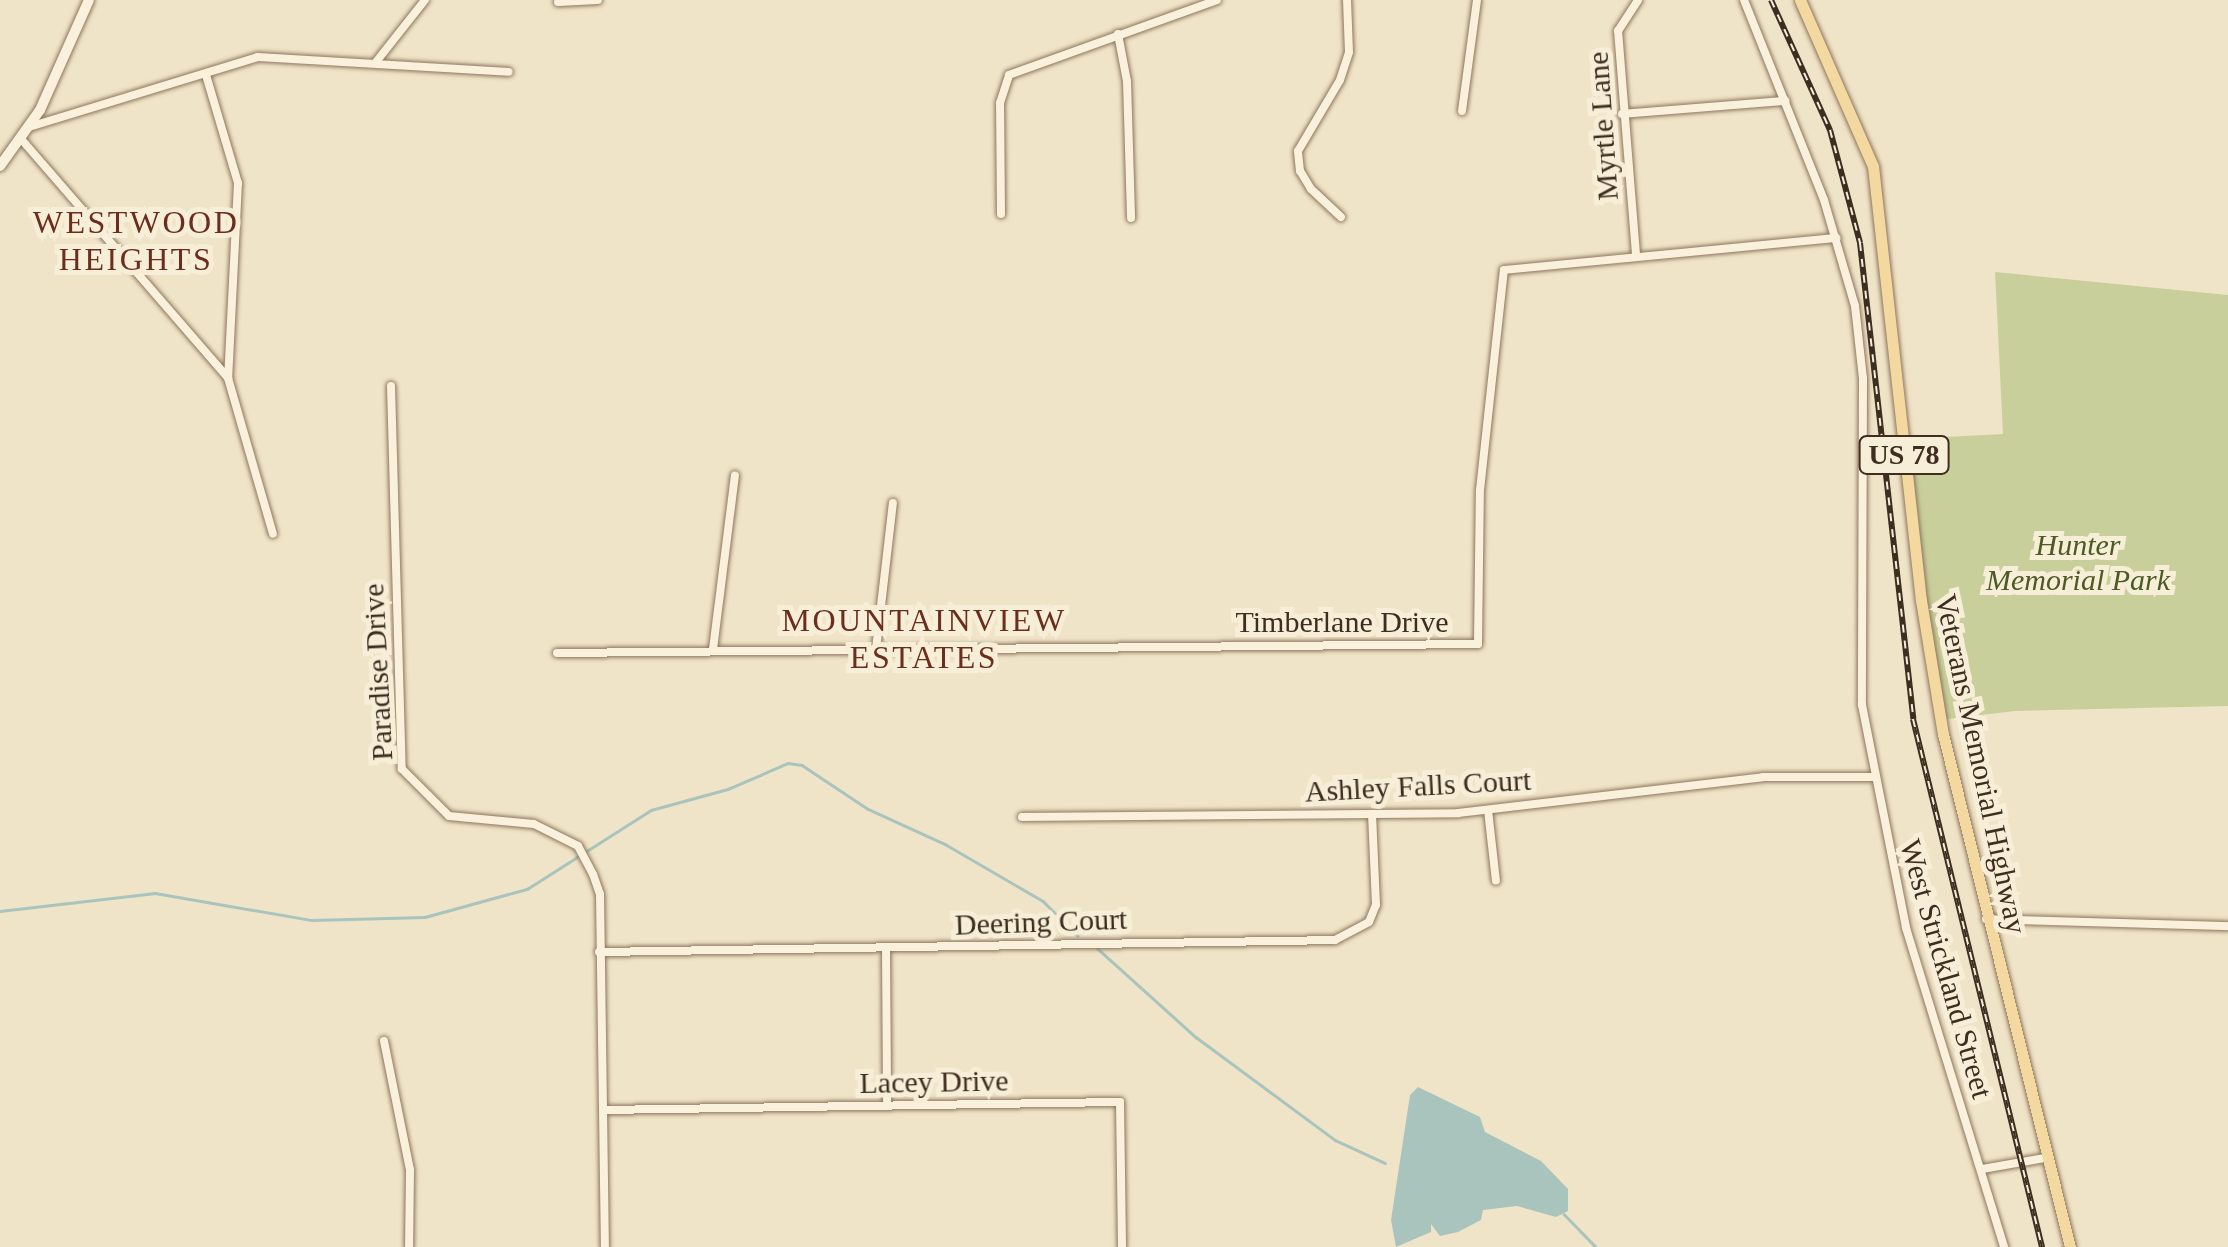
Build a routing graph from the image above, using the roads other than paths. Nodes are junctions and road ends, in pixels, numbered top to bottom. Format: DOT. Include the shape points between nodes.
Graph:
graph roads {
  1 [pos="89,0"];
  2 [pos="424,0"];
  3 [pos="598,0"];
  4 [pos="1217,0"];
  5 [pos="1348,0"];
  6 [pos="1477,0"];
  7 [pos="1638,0"];
  8 [pos="1744,0"];
  9 [pos="1800,0"];
  10 [pos="558,2"];
  11 [pos="1118,34"];
  12 [pos="376,62"];
  13 [pos="510,72"];
  14 [pos="206,75"];
  15 [pos="1785,101"];
  16 [pos="1462,110"];
  17 [pos="1622,114"];
  18 [pos="29,127"];
  19 [pos="22,140"];
  20 [pos="0,166"];
  21 [pos="1001,214"];
  22 [pos="1342,217"];
  23 [pos="1130,218"];
  24 [pos="1836,238"];
  25 [pos="1636,254"];
  26 [pos="228,378"];
  27 [pos="392,386"];
  28 [pos="736,475"];
  29 [pos="893,502"];
  30 [pos="273,534"];
  31 [pos="713,649"];
  32 [pos="876,649"];
  33 [pos="557,653"];
  34 [pos="1874,778"];
  35 [pos="1488,810"];
  36 [pos="1372,814"];
  37 [pos="1022,817"];
  38 [pos="1496,881"];
  39 [pos="1986,920"];
  40 [pos="2228,926"];
  41 [pos="886,948"];
  42 [pos="600,952"];
  43 [pos="384,1040"];
  44 [pos="887,1106"];
  45 [pos="603,1110"];
  46 [pos="2045,1158"];
  47 [pos="1982,1169"];
  48 [pos="409,1247"];
  49 [pos="605,1247"];
  50 [pos="1122,1247"];
  51 [pos="2004,1247"];
  52 [pos="2070,1247"];
  1 -- 18 [label="street"];
  2 -- 12 [label="street"];
  3 -- 10 [label="street"];
  4 -- 11 [label="street"];
  5 -- 22 [label="street" via="1349,52 1298,151 1311,189"];
  6 -- 16 [label="street"];
  7 -- 17 [label="street, Myrtle Lane" via="1618,31"];
  8 -- 15 [label="street, West Strickland Street"];
  9 -- 39 [label="main road, Veterans Memorial Highway / US 78" via="1873,166 1920,600"];
  11 -- 21 [label="street" via="1009,75 1000,103"];
  11 -- 23 [label="street" via="1127,82"];
  12 -- 13 [label="street"];
  12 -- 14 [label="street" via="258,57"];
  14 -- 18 [label="street"];
  14 -- 26 [label="street" via="238,183"];
  15 -- 17 [label="street"];
  15 -- 24 [label="street, West Strickland Street"];
  17 -- 25 [label="street, Myrtle Lane"];
  18 -- 19 [label="street"];
  19 -- 20 [label="street"];
  19 -- 26 [label="street"];
  24 -- 25 [label="street, Timberlane Drive"];
  24 -- 34 [label="street, West Strickland Street" via="1855,306 1862,378 1862,704"];
  25 -- 32 [label="street, Timberlane Drive" via="1504,270 1480,490 1478,644"];
  26 -- 30 [label="street"];
  27 -- 42 [label="street, Paradise Drive" via="402,769 450,816 534,824 578,846 600,894"];
  28 -- 31 [label="street" via="724,526"];
  29 -- 32 [label="street"];
  31 -- 32 [label="street, Timberlane Drive"];
  31 -- 33 [label="street, Timberlane Drive"];
  34 -- 35 [label="street, Ashley Falls Court" via="1763,776"];
  34 -- 47 [label="street, West Strickland Street" via="1906,928"];
  35 -- 36 [label="street, Ashley Falls Court"];
  35 -- 38 [label="street"];
  36 -- 37 [label="street, Ashley Falls Court"];
  36 -- 41 [label="street, Deering Court" via="1376,905 1352,936"];
  39 -- 40 [label="street"];
  39 -- 46 [label="main road, Veterans Memorial Highway / US 78"];
  41 -- 42 [label="street, Deering Court"];
  41 -- 44 [label="street"];
  42 -- 45 [label="street, Paradise Drive"];
  43 -- 48 [label="street" via="410,1170"];
  44 -- 45 [label="street, Lacey Drive"];
  44 -- 50 [label="street, Lacey Drive" via="1120,1102"];
  45 -- 49 [label="street, Paradise Drive"];
  46 -- 47 [label="street"];
  46 -- 52 [label="main road, Veterans Memorial Highway / US 78"];
  47 -- 51 [label="street, West Strickland Street"];
}
